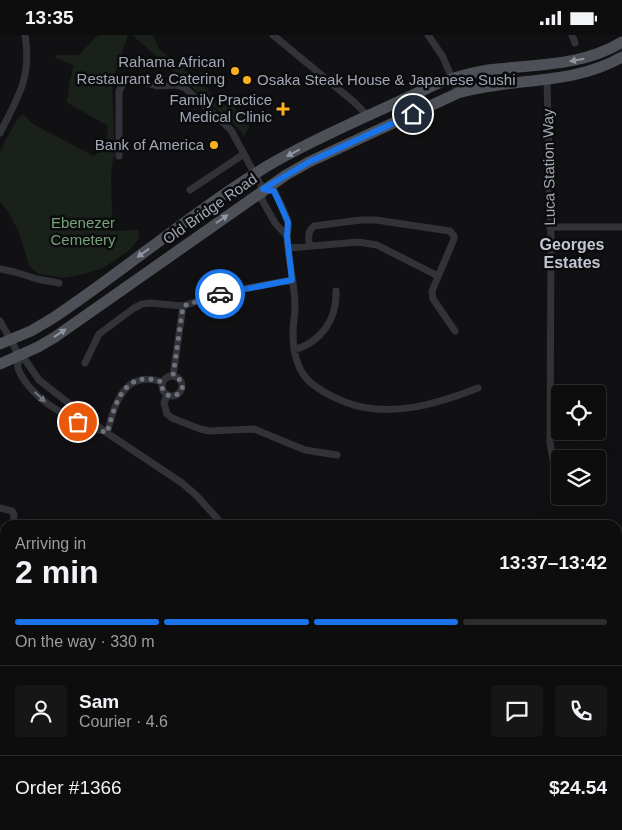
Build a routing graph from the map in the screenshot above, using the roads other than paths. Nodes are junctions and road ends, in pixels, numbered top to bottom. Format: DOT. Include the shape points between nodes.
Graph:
graph roads {
  1 [pos="25,35"];
  2 [pos="273,35"];
  3 [pos="428,35"];
  4 [pos="572,35"];
  5 [pos="622,42"];
  6 [pos="575,43"];
  7 [pos="622,57"];
  8 [pos="452,78"];
  9 [pos="547,79"];
  10 [pos="458,93"];
  11 [pos="368,117"];
  12 [pos="0,133"];
  13 [pos="244,154"];
  14 [pos="119,156"];
  15 [pos="255,175"];
  16 [pos="190,189"];
  17 [pos="263,189"];
  18 [pos="550,227"];
  19 [pos="622,227"];
  20 [pos="287,236"];
  21 [pos="309,246"];
  22 [pos="288,248"];
  23 [pos="0,269"];
  24 [pos="438,276"];
  25 [pos="292,280"];
  26 [pos="59,283"];
  27 [pos="336,291"];
  28 [pos="183,306"];
  29 [pos="0,321"];
  30 [pos="455,331"];
  31 [pos="5,342"];
  32 [pos="294,350"];
  33 [pos="18,357"];
  34 [pos="85,363"];
  35 [pos="0,364"];
  36 [pos="173,376"];
  37 [pos="162,382"];
  38 [pos="478,388"];
  39 [pos="167,395"];
  40 [pos="107,433"];
  41 [pos="551,452"];
  42 [pos="337,455"];
  43 [pos="0,508"];
  44 [pos="13,520"];
  45 [pos="218,520"];
  46 [pos="190,830"];
  47 [pos="205,830"];
  1 -- 12 [label="street" via="25,79"];
  2 -- 11 [label="street"];
  3 -- 8 [label="street"];
  4 -- 6 [label="street"];
  5 -- 8 [label="main road, Old Bridge Road, one-way" via="583,59 487,70"];
  7 -- 9 [label="main road, Old Bridge Road" via="592,71"];
  8 -- 10 [label="street"];
  8 -- 11 [label="main road, Old Bridge Road"];
  9 -- 10 [label="main road, Old Bridge Road"];
  9 -- 18 [label="street, Luca Station Way"];
  10 -- 17 [label="main road, Old Bridge Road" via="309,162"];
  11 -- 15 [label="main road, Old Bridge Road, one-way" via="298,150"];
  13 -- 14 [label="street" via="226,123 185,88 157,86 133,79 124,82 119,91"];
  13 -- 15 [label="street"];
  13 -- 16 [label="street"];
  15 -- 17 [label="street"];
  15 -- 31 [label="main road, Old Bridge Road, one-way" via="64,311"];
  17 -- 20 [label="street" via="262,199 275,223"];
  17 -- 20 [label="street" via="274,191 288,222"];
  33 -- 17 [label="main road, Old Bridge Road, one-way" via="92,311"];
  18 -- 19 [label="street"];
  18 -- 41 [label="street, Luca Station Way"];
  20 -- 22 [label="street"];
  21 -- 22 [label="street"];
  21 -- 24 [label="street" via="358,242 377,245"];
  21 -- 24 [label="street" via="311,229 346,221 376,220 450,231 454,239"];
  22 -- 25 [label="street"];
  23 -- 26 [label="street"];
  24 -- 30 [label="street" via="432,296"];
  25 -- 28 [label="street" via="225,292"];
  25 -- 32 [label="street"];
  27 -- 32 [label="street" via="335,311 325,329 310,343"];
  28 -- 34 [label="street" via="150,303 134,308 99,334"];
  28 -- 36 [label="street"];
  29 -- 31 [label="street"];
  31 -- 33 [label="street"];
  32 -- 38 [label="street" via="297,365 306,379 323,392 364,408 393,409 437,403"];
  33 -- 35 [label="main road, Old Bridge Road"];
  33 -- 40 [label="street" via="26,361 39,380"];
  33 -- 40 [label="street, one-way" via="19,373 44,400 72,420"];
  36 -- 37 [label="street"];
  36 -- 39 [label="street" via="181,380 182,389 176,396"];
  37 -- 39 [label="street"];
  37 -- 40 [label="street" via="145,380 125,388 116,400"];
  39 -- 42 [label="street" via="164,403 167,414 190,426 209,431 254,429 305,449"];
  40 -- 45 [label="street" via="182,483"];
  43 -- 44 [label="street" via="12,511"];
  46 -- 47 [label="street"];
}
